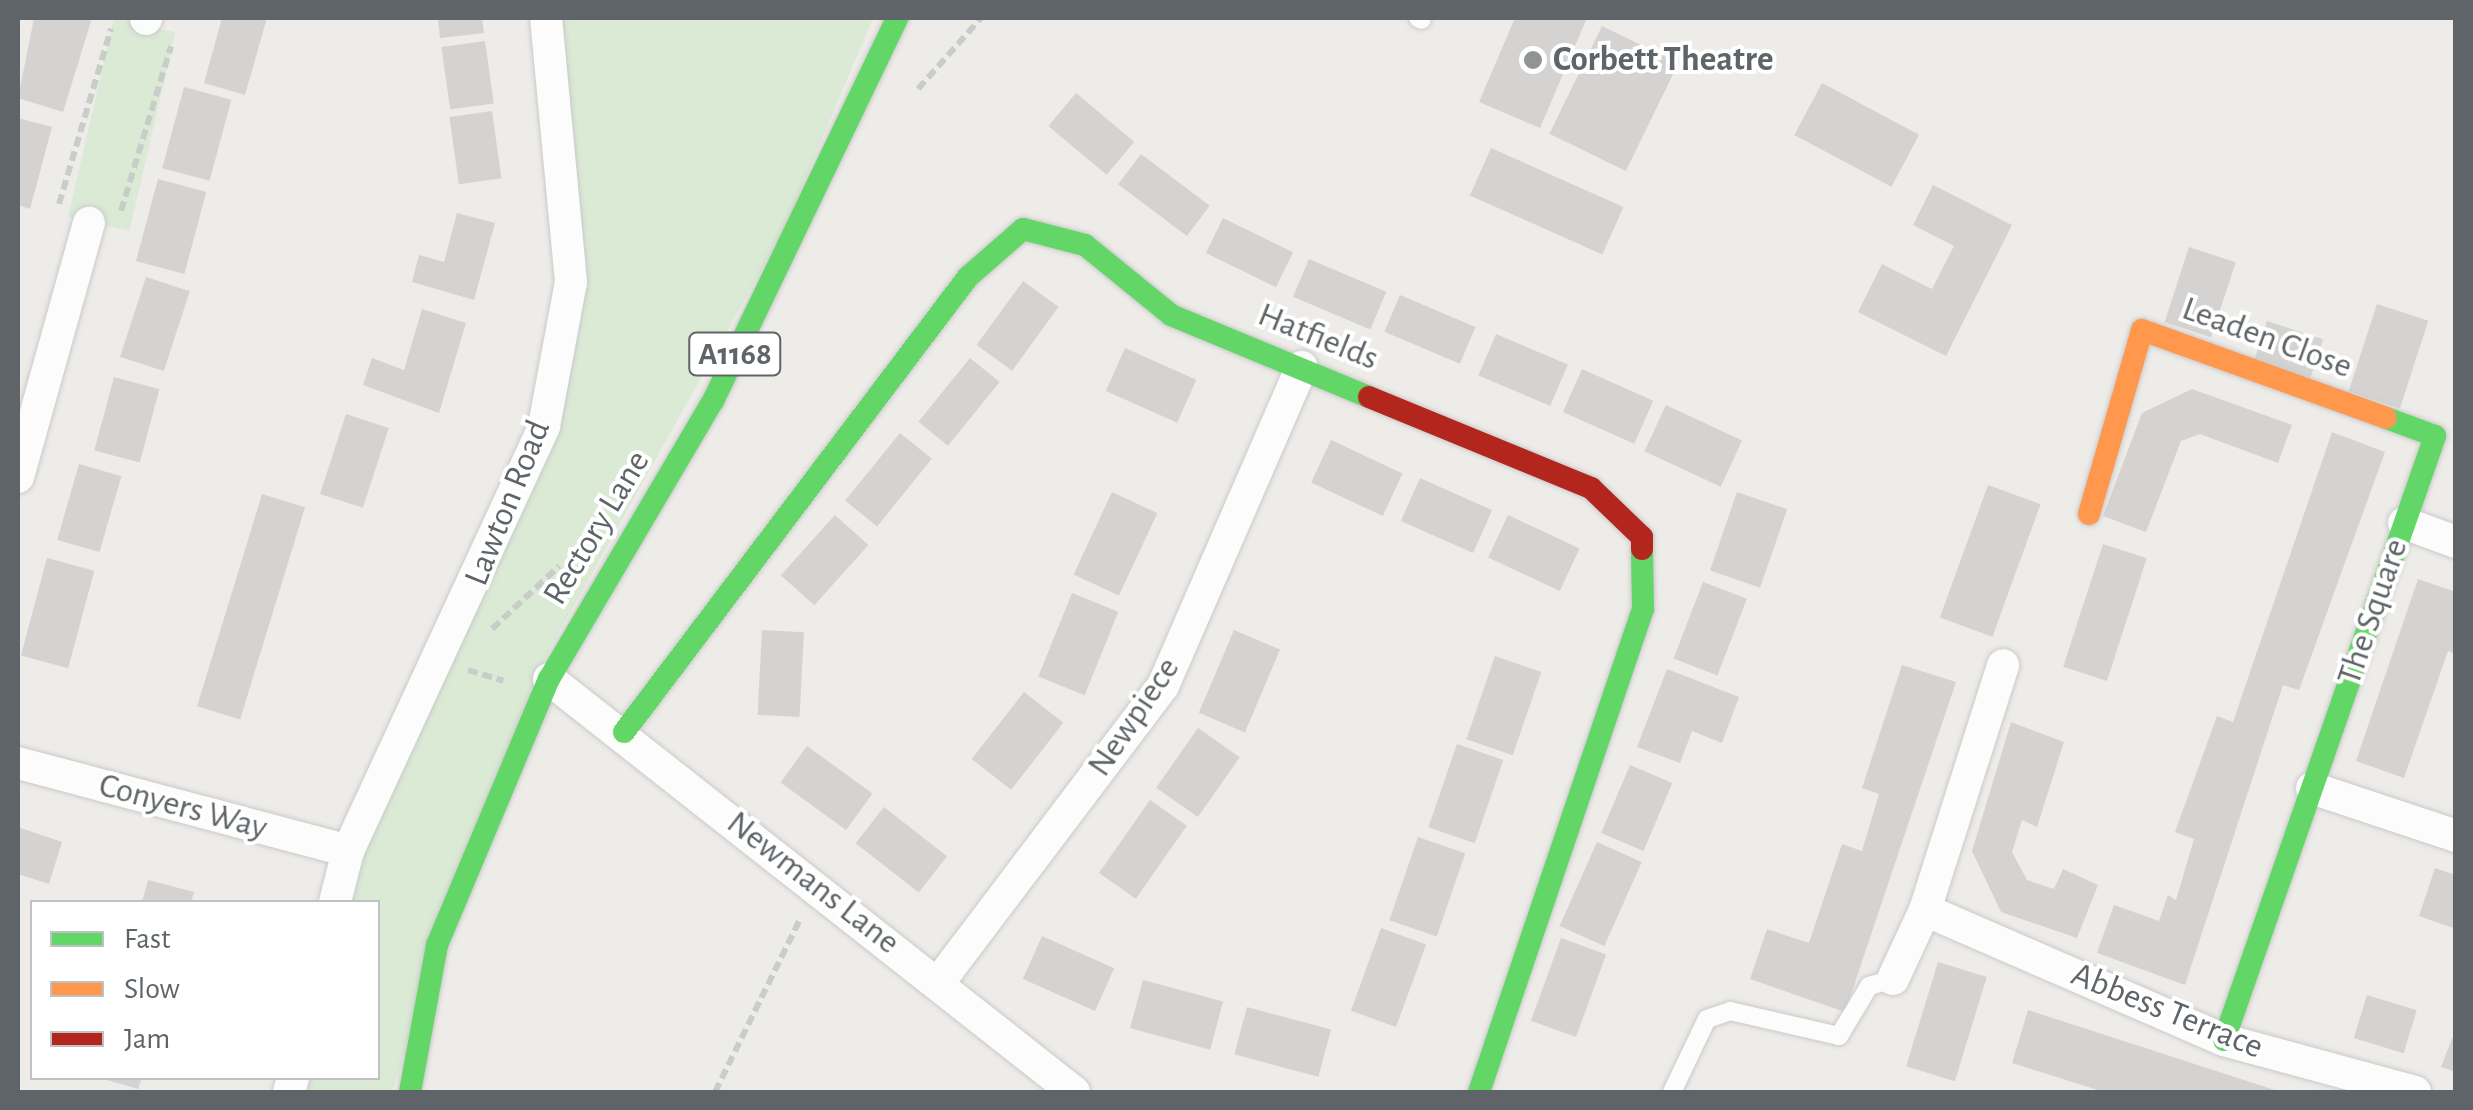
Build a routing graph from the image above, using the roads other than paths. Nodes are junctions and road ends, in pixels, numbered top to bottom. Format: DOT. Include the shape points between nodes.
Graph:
graph roads {
  1 [pos="546,18"];
  2 [pos="896,18"];
  3 [pos="90,223"];
  4 [pos="1302,367"];
  5 [pos="2435,436"];
  6 [pos="18,477"];
  7 [pos="2089,514"];
  8 [pos="2404,524"];
  9 [pos="2456,542"];
  10 [pos="2003,666"];
  11 [pos="544,689"];
  12 [pos="624,732"];
  13 [pos="18,763"];
  14 [pos="2312,788"];
  15 [pos="2456,836"];
  16 [pos="348,851"];
  17 [pos="336,900"];
  18 [pos="1925,910"];
  19 [pos="1893,979"];
  20 [pos="939,982"];
  21 [pos="2224,1040"];
  22 [pos="410,1092"];
  23 [pos="1074,1092"];
  24 [pos="1479,1092"];
  25 [pos="1672,1092"];
  26 [pos="2415,1092"];
  1 -- 16 [label="street, Lawton Road" via="571,282 544,426"];
  2 -- 11 [label="street, Rectory Lane / A1168" via="712,401"];
  3 -- 6 [label="street"];
  4 -- 12 [label="street, Hatfields" via="1172,315 1086,244 1023,229 968,277"];
  4 -- 20 [label="street, Newpiece" via="1164,686"];
  4 -- 24 [label="street, Hatfields" via="1590,488 1642,536 1643,608"];
  5 -- 7 [label="street, Leaden Close" via="2142,330"];
  5 -- 8 [label="street, The Square"];
  8 -- 9 [label="street"];
  8 -- 14 [label="street, The Square"];
  10 -- 18 [label="street"];
  11 -- 12 [label="street, Newmans Lane"];
  11 -- 22 [label="street, Rectory Lane / A1168" via="437,945"];
  12 -- 20 [label="street, Newmans Lane"];
  13 -- 16 [label="street, Conyers Way"];
  14 -- 15 [label="street"];
  14 -- 21 [label="street, The Square"];
  16 -- 17 [label="street, Lawton Road"];
  18 -- 19 [label="street"];
  18 -- 21 [label="street, Abbess Terrace"];
  19 -- 25 [label="lane" via="1869,986 1840,1036 1730,1011 1706,1019"];
  20 -- 23 [label="street, Newmans Lane"];
  21 -- 26 [label="street, Abbess Terrace"];
}
